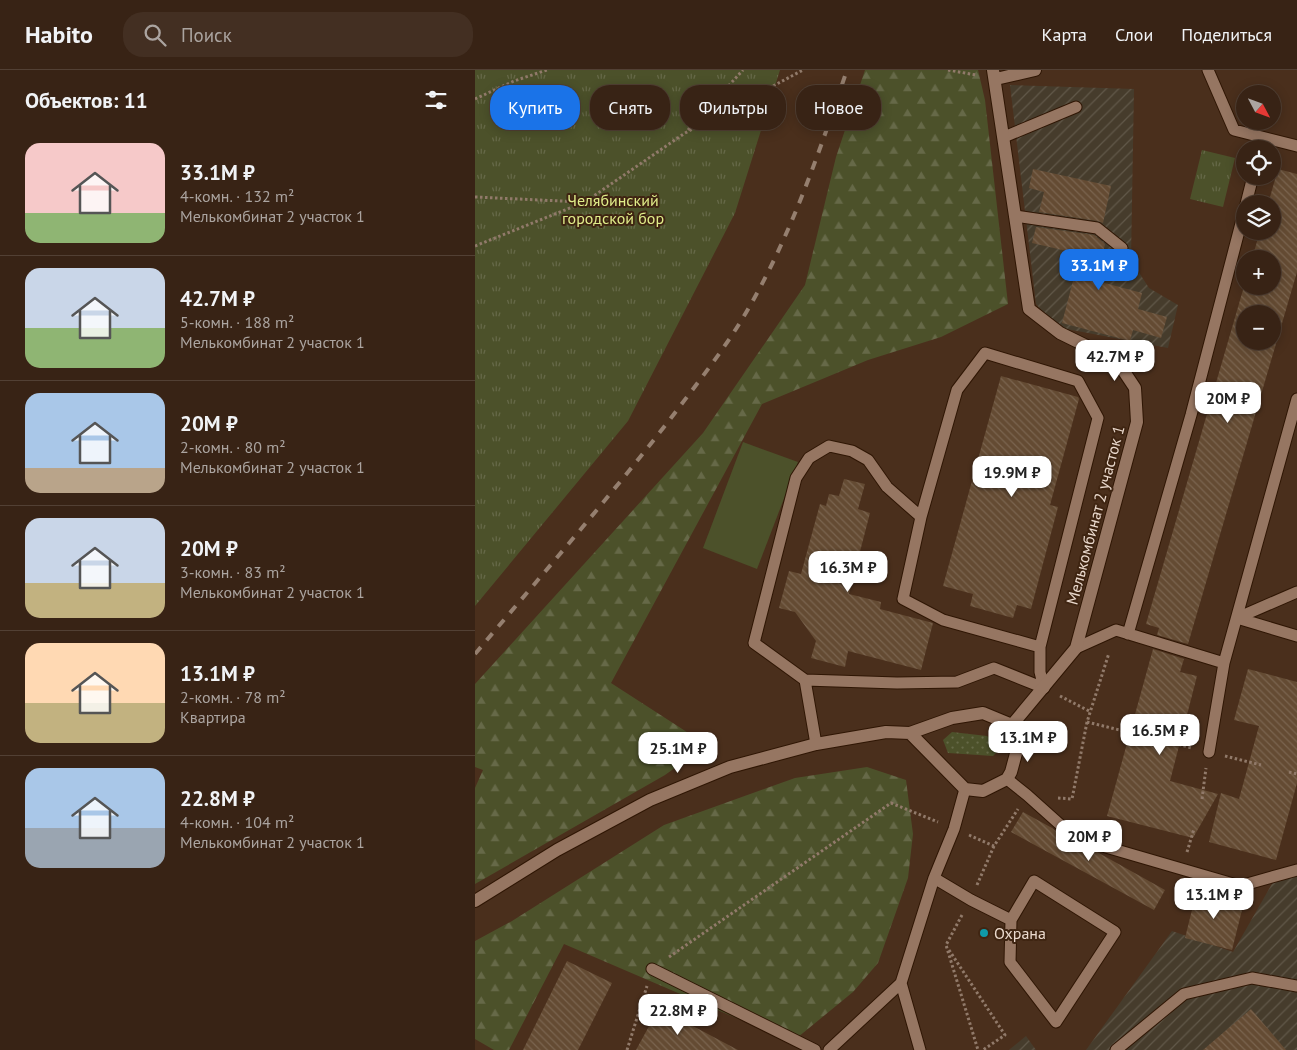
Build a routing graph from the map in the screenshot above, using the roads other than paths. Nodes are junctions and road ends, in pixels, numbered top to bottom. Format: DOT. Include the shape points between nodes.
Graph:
graph roads {
  1 [pos="1035,70"];
  2 [pos="1208,70"];
  3 [pos="995,74"];
  4 [pos="1076,107"];
  5 [pos="1004,137"];
  6 [pos="1256,140"];
  7 [pos="1281,145"];
  8 [pos="1297,146"];
  9 [pos="1015,216"];
  10 [pos="1237,240"];
  11 [pos="1122,248"];
  12 [pos="1297,399"];
  13 [pos="921,517"];
  14 [pos="1297,592"];
  15 [pos="1237,618"];
  16 [pos="1129,634"];
  17 [pos="1297,636"];
  18 [pos="1040,647"];
  19 [pos="1076,648"];
  20 [pos="1224,663"];
  21 [pos="805,680"];
  22 [pos="1044,688"];
  23 [pos="1012,725"];
  24 [pos="910,733"];
  25 [pos="816,744"];
  26 [pos="1209,752"];
  27 [pos="1007,779"];
  28 [pos="965,789"];
  29 [pos="1297,870"];
  30 [pos="934,878"];
  31 [pos="475,901"];
  32 [pos="1011,920"];
  33 [pos="652,969"];
  34 [pos="901,983"];
  35 [pos="1297,986"];
  36 [pos="815,1050"];
  37 [pos="829,1050"];
  38 [pos="920,1050"];
  39 [pos="1117,1050"];
  1 -- 3 [label="street"];
  2 -- 6 [label="lane" via="1234,130"];
  3 -- 5 [label="street, Мелькомбинат 2 участок 1"];
  4 -- 5 [label="lane"];
  5 -- 9 [label="street, Мелькомбинат 2 участок 1"];
  7 -- 8 [label="lane"];
  9 -- 11 [label="lane" via="1097,228"];
  9 -- 19 [label="street, Мелькомбинат 2 участок 1" via="1029,309 1059,334 1117,361 1135,388 1137,422"];
  10 -- 16 [label="lane"];
  12 -- 15 [label="lane"];
  13 -- 18 [label="lane" via="903,599 943,620"];
  13 -- 18 [label="lane" via="957,390 985,353 1078,381 1098,418"];
  13 -- 21 [label="lane" via="887,487 868,460 852,451 829,446 809,458 796,478 754,644"];
  14 -- 15 [label="lane"];
  15 -- 17 [label="lane"];
  15 -- 20 [label="lane"];
  16 -- 19 [label="lane" via="1116,630"];
  16 -- 20 [label="lane"];
  18 -- 22 [label="lane"];
  19 -- 22 [label="street, Мелькомбинат 2 участок 1"];
  20 -- 26 [label="lane"];
  21 -- 22 [label="lane" via="957,682 994,668"];
  21 -- 25 [label="lane"];
  22 -- 23 [label="street, Мелькомбинат 2 участок 1"];
  23 -- 24 [label="street" via="983,713 952,718"];
  23 -- 27 [label="street" via="1018,746"];
  24 -- 25 [label="street" via="886,732"];
  24 -- 28 [label="street"];
  25 -- 31 [label="street" via="730,767 650,800 557,850"];
  27 -- 28 [label="street" via="983,791"];
  27 -- 29 [label="lane" via="1075,838 1241,886"];
  28 -- 30 [label="lane" via="954,829"];
  30 -- 32 [label="lane"];
  30 -- 34 [label="lane"];
  32 -- 32 [label="lane" via="1010,962 1057,1022 1115,932 1035,882"];
  33 -- 36 [label="lane"];
  34 -- 37 [label="lane"];
  34 -- 38 [label="lane"];
  35 -- 39 [label="lane" via="1252,978 1184,994"];
}
